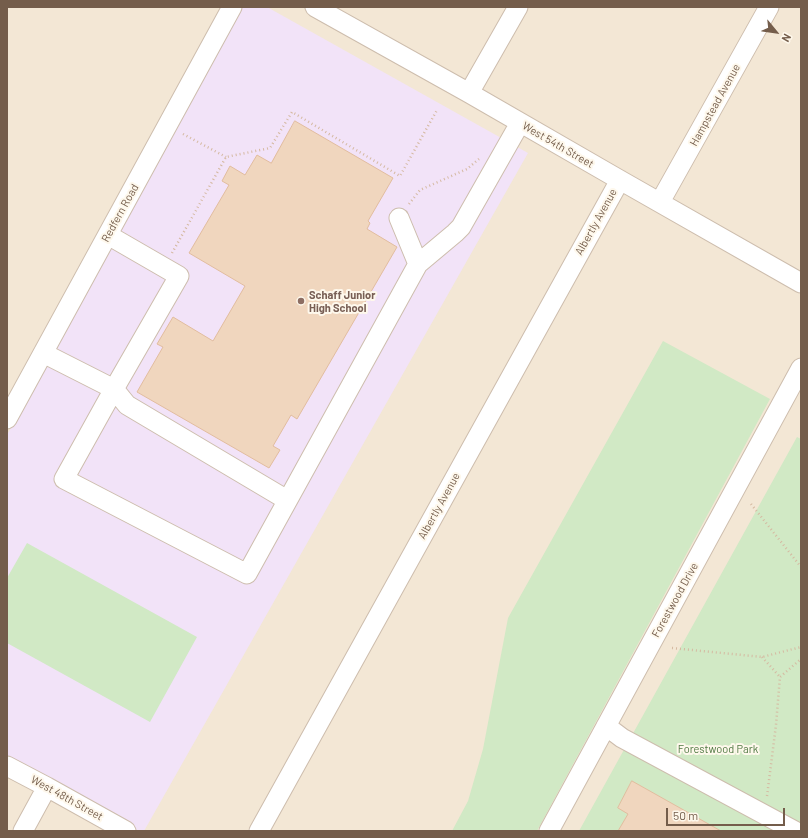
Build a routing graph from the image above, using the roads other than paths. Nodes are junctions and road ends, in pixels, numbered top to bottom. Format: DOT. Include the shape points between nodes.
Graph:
graph roads {
  1 [pos="232,7"];
  2 [pos="315,7"];
  3 [pos="518,7"];
  4 [pos="769,7"];
  5 [pos="469,93"];
  6 [pos="520,123"];
  7 [pos="620,180"];
  8 [pos="660,202"];
  9 [pos="399,218"];
  10 [pos="108,235"];
  11 [pos="418,264"];
  12 [pos="801,283"];
  13 [pos="43,353"];
  14 [pos="801,368"];
  15 [pos="114,389"];
  16 [pos="7,419"];
  17 [pos="287,500"];
  18 [pos="606,726"];
  19 [pos="7,766"];
  20 [pos="47,787"];
  21 [pos="23,831"];
  22 [pos="126,831"];
  23 [pos="259,831"];
  24 [pos="549,831"];
  25 [pos="795,831"];
  1 -- 10 [label="street, Redfern Road"];
  2 -- 5 [label="street, West 54th Street"];
  3 -- 5 [label="street"];
  4 -- 8 [label="street, Hampstead Avenue"];
  5 -- 6 [label="street, West 54th Street"];
  6 -- 7 [label="street, West 54th Street"];
  6 -- 11 [label="street" via="461,227"];
  7 -- 8 [label="street, West 54th Street"];
  7 -- 23 [label="street, Albertly Avenue"];
  8 -- 12 [label="street, West 54th Street"];
  9 -- 11 [label="street"];
  10 -- 13 [label="street, Redfern Road"];
  10 -- 15 [label="street" via="171,272"];
  11 -- 17 [label="street"];
  13 -- 15 [label="street"];
  13 -- 16 [label="street, Redfern Road"];
  14 -- 18 [label="street, Forestwood Drive"];
  15 -- 17 [label="street" via="127,404"];
  15 -- 17 [label="street" via="64,479 247,574"];
  18 -- 24 [label="street, Forestwood Drive"];
  18 -- 25 [label="street" via="622,738"];
  19 -- 20 [label="street, West 48th Street"];
  20 -- 21 [label="street"];
  20 -- 22 [label="street, West 48th Street"];
}
